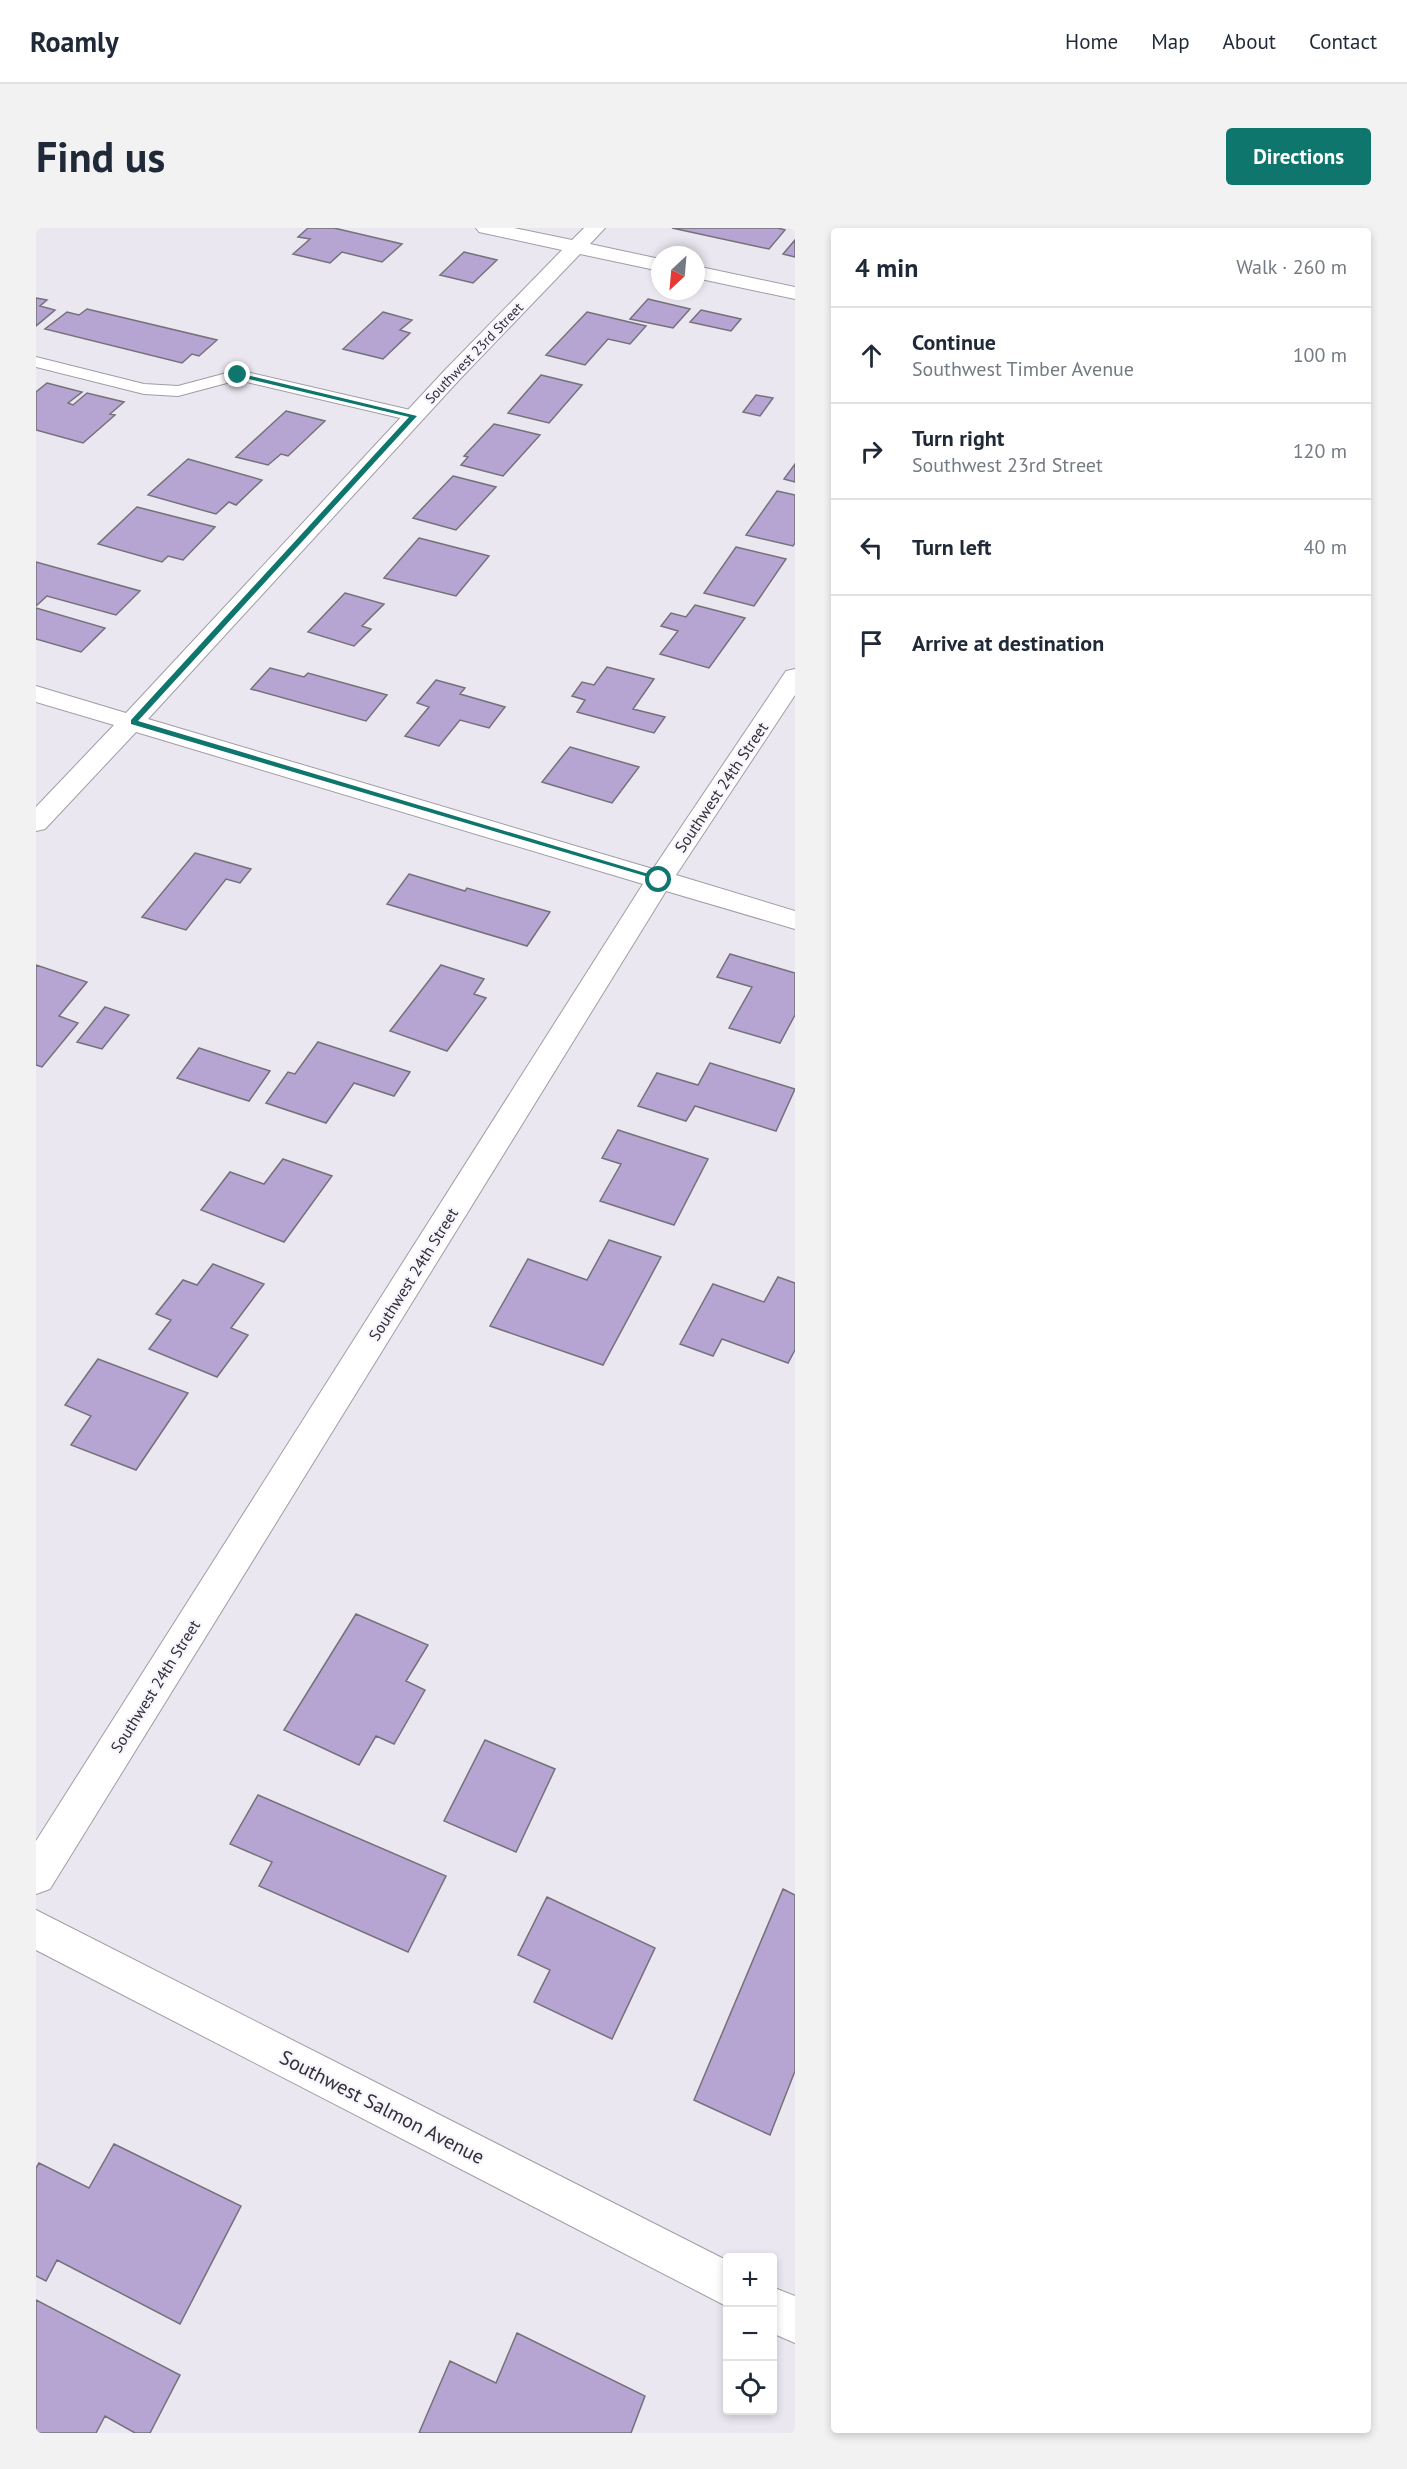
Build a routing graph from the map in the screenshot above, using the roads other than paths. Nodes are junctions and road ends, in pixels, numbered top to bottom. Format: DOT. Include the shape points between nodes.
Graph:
graph roads {
  1 [pos="486,228"];
  2 [pos="595,228"];
  3 [pos="576,247"];
  4 [pos="651,263"];
  5 [pos="705,274"];
  6 [pos="795,292"];
  7 [pos="36,362"];
  8 [pos="414,416"];
  9 [pos="795,676"];
  10 [pos="36,694"];
  11 [pos="134,722"];
  12 [pos="36,823"];
  13 [pos="659,880"];
  14 [pos="795,920"];
  15 [pos="36,1876"];
  16 [pos="36,1929"];
  17 [pos="723,2282"];
  18 [pos="777,2311"];
  19 [pos="795,2320"];
  1 -- 3 [label="street"];
  2 -- 3 [label="street, Southwest 23rd Street"];
  3 -- 4 [label="street"];
  3 -- 8 [label="street, Southwest 23rd Street"];
  5 -- 6 [label="street"];
  7 -- 8 [label="lane" via="144,389 178,390 238,375"];
  8 -- 11 [label="street, Southwest 23rd Street"];
  9 -- 13 [label="street, Southwest 24th Street"];
  10 -- 11 [label="street"];
  11 -- 12 [label="street, Southwest 23rd Street"];
  11 -- 13 [label="street"];
  13 -- 14 [label="street"];
  13 -- 15 [label="street, Southwest 24th Street"];
  16 -- 17 [label="street, Southwest Salmon Avenue"];
  18 -- 19 [label="street"];
}
